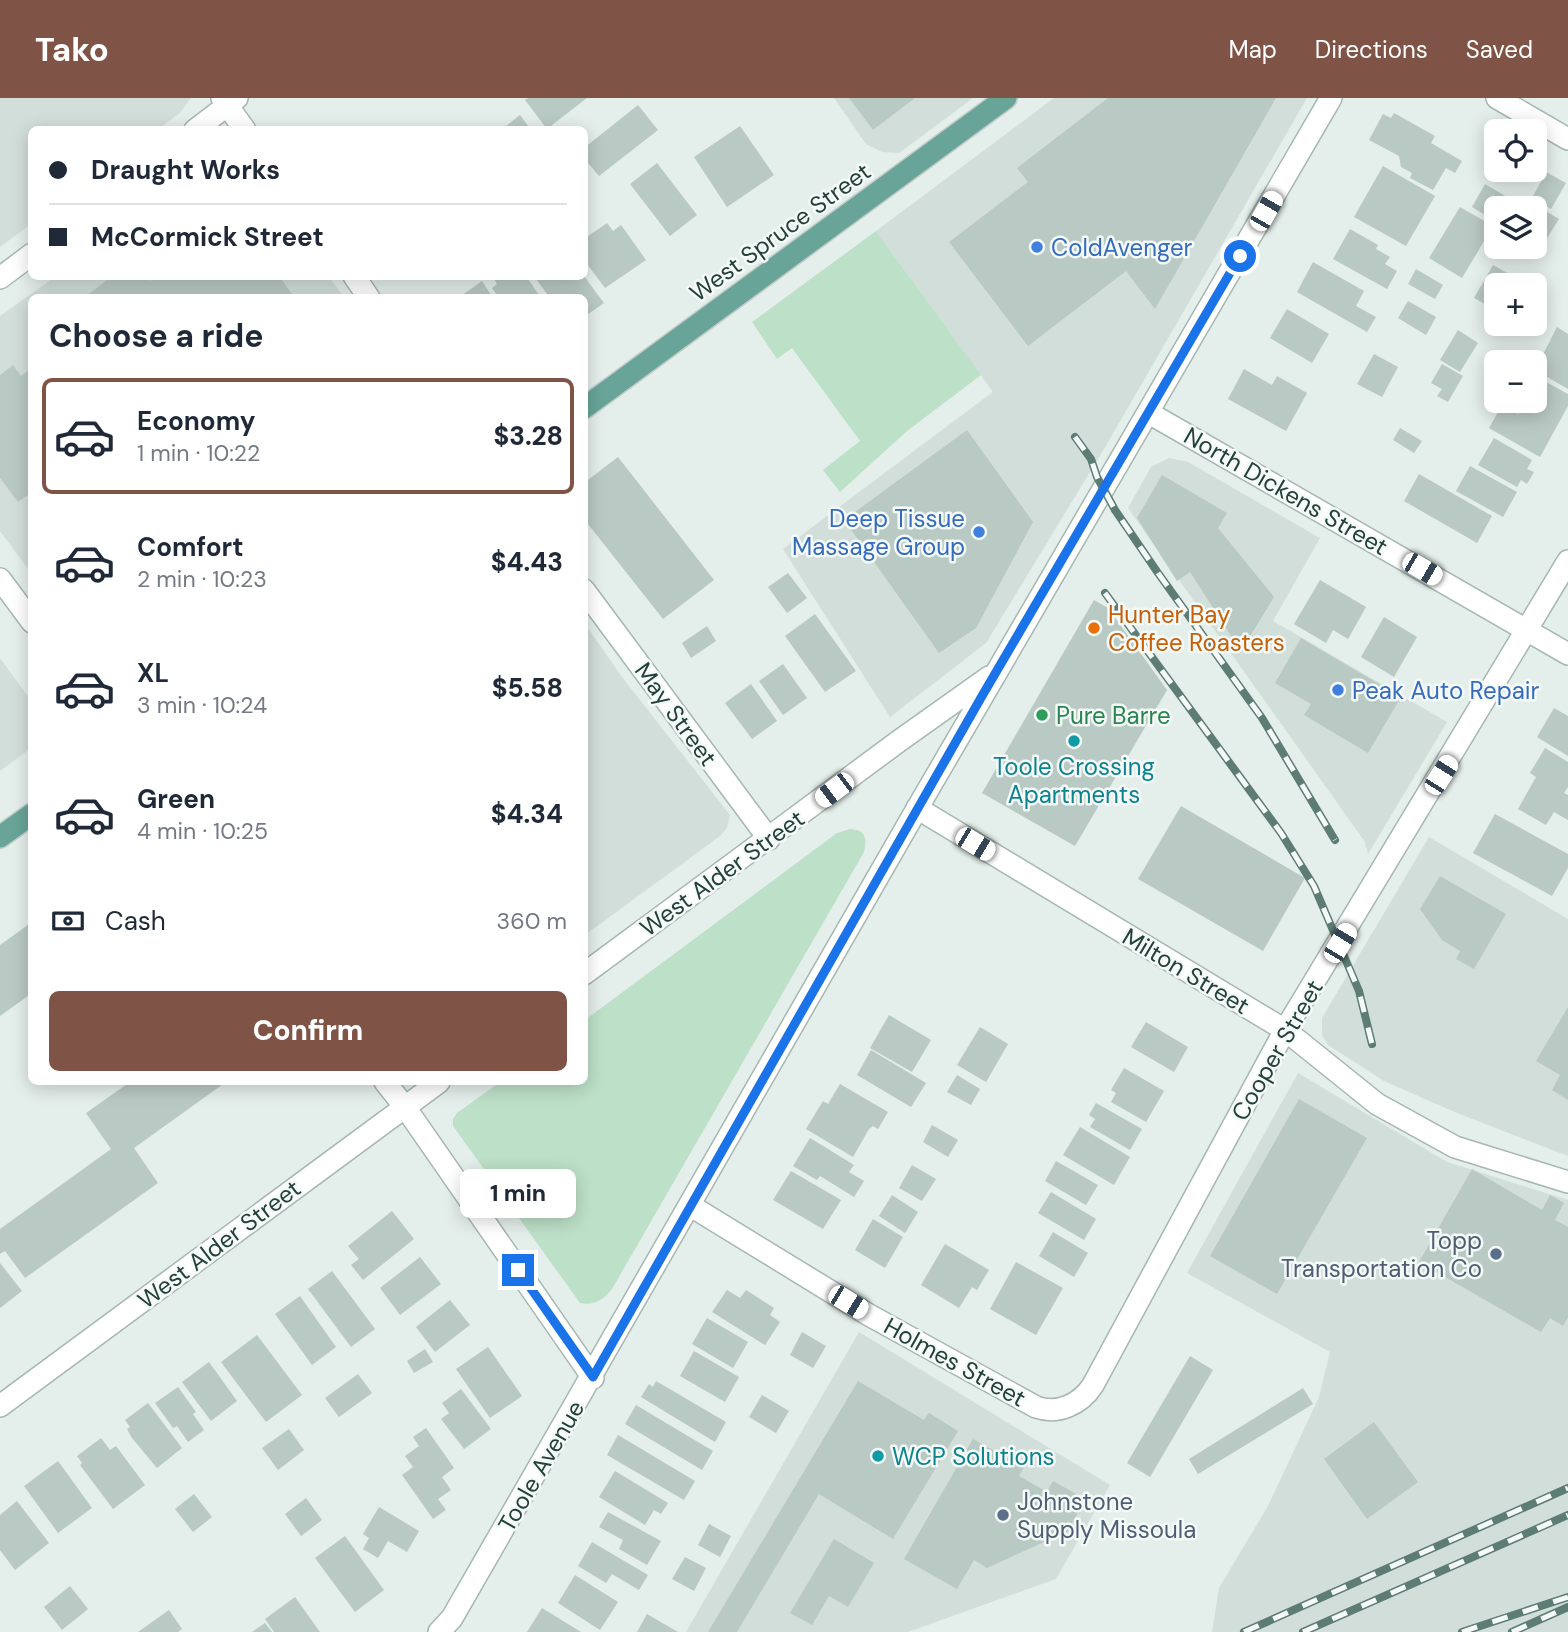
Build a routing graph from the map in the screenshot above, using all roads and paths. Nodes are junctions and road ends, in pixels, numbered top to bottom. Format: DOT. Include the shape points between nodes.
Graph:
graph roads {
  1 [pos="1006,98"];
  2 [pos="1331,98"];
  3 [pos="1497,98"];
  4 [pos="229,100"];
  5 [pos="200,126"];
  6 [pos="243,126"];
  7 [pos="1568,139"];
  8 [pos="28,257"];
  9 [pos="0,278"];
  10 [pos="588,405"];
  11 [pos="1149,413"];
  12 [pos="1568,561"];
  13 [pos="0,579"];
  14 [pos="588,595"];
  15 [pos="28,617"];
  16 [pos="1528,630"];
  17 [pos="1568,654"];
  18 [pos="995,673"];
  19 [pos="917,808"];
  20 [pos="28,817"];
  21 [pos="0,837"];
  22 [pos="769,839"];
  23 [pos="588,971"];
  24 [pos="1285,1030"];
  25 [pos="387,1085"];
  26 [pos="435,1085"];
  27 [pos="405,1107"];
  28 [pos="1568,1182"];
  29 [pos="691,1206"];
  30 [pos="593,1377"];
  31 [pos="0,1406"];
  32 [pos="1040,1409"];
  33 [pos="439,1632"];
  1 -- 10 [label="main road, West Spruce Street"];
  2 -- 11 [label="street, Toole Avenue"];
  3 -- 7 [label="street"];
  4 -- 5 [label="street"];
  4 -- 6 [label="street"];
  8 -- 9 [label="street"];
  11 -- 16 [label="street, North Dickens Street"];
  11 -- 18 [label="street, Toole Avenue"];
  12 -- 16 [label="street, Cooper Street"];
  13 -- 15 [label="street"];
  14 -- 22 [label="street, May Street"];
  16 -- 17 [label="street, North Dickens Street"];
  16 -- 24 [label="street, Cooper Street"];
  18 -- 19 [label="street, Toole Avenue"];
  18 -- 22 [label="street, West Alder Street"];
  19 -- 24 [label="street, Milton Street"];
  19 -- 29 [label="street, Toole Avenue"];
  20 -- 21 [label="main road"];
  22 -- 23 [label="street, West Alder Street"];
  24 -- 28 [label="street, Milton Street" via="1377,1104 1455,1147"];
  24 -- 32 [label="street, Cooper Street" via="1090,1390 1064,1408"];
  25 -- 27 [label="street"];
  26 -- 27 [label="street, West Alder Street"];
  27 -- 30 [label="street"];
  27 -- 31 [label="street, West Alder Street"];
  29 -- 30 [label="street, Toole Avenue"];
  29 -- 32 [label="street, Holmes Street" via="869,1315"];
  30 -- 33 [label="street, Toole Avenue" via="452,1618"];
}
